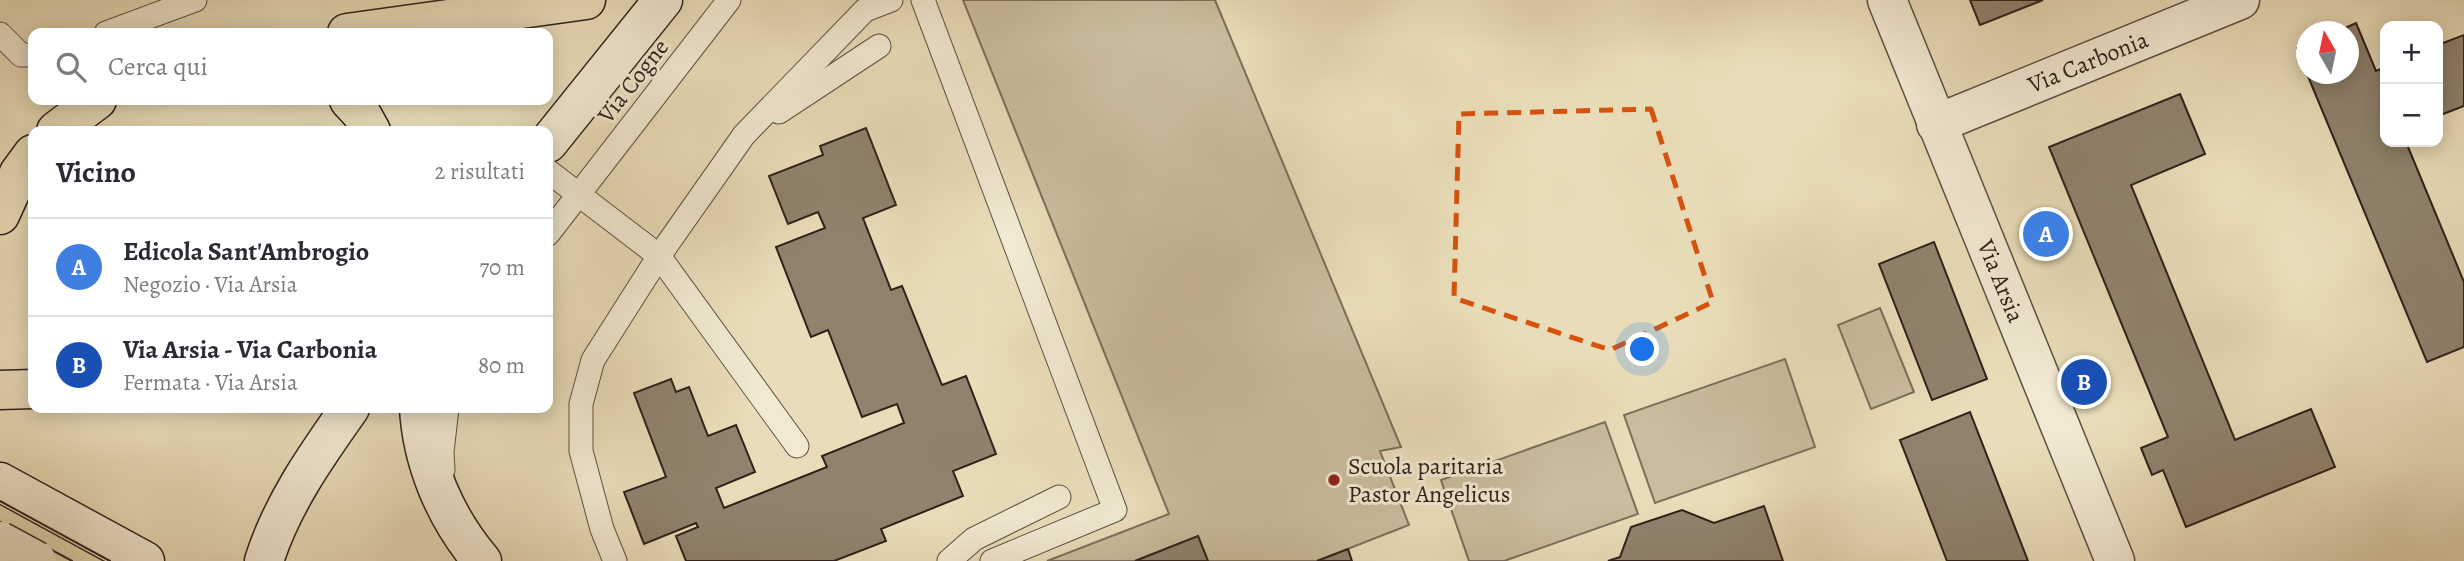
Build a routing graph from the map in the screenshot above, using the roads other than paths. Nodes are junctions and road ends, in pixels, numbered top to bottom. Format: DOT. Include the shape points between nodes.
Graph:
graph roads {
  1 [pos="195,0"];
  2 [pos="586,0"];
  3 [pos="663,0"];
  4 [pos="729,0"];
  5 [pos="891,0"];
  6 [pos="923,0"];
  7 [pos="1887,0"];
  8 [pos="2240,0"];
  9 [pos="119,28"];
  10 [pos="383,28"];
  11 [pos="0,34"];
  12 [pos="879,46"];
  13 [pos="28,55"];
  14 [pos="90,105"];
  15 [pos="354,105"];
  16 [pos="1937,124"];
  17 [pos="63,126"];
  18 [pos="368,126"];
  19 [pos="744,135"];
  20 [pos="553,137"];
  21 [pos="28,161"];
  22 [pos="553,174"];
  23 [pos="578,195"];
  24 [pos="0,215"];
  25 [pos="553,228"];
  26 [pos="659,256"];
  27 [pos="28,389"];
  28 [pos="0,390"];
  29 [pos="347,413"];
  30 [pos="420,413"];
  31 [pos="446,413"];
  32 [pos="797,446"];
  33 [pos="0,482"];
  34 [pos="1059,496"];
  35 [pos="0,521"];
  36 [pos="454,521"];
  37 [pos="0,541"];
  38 [pos="8,561"];
  39 [pos="37,561"];
  40 [pos="145,561"];
  41 [pos="264,561"];
  42 [pos="482,561"];
  43 [pos="615,561"];
  44 [pos="949,561"];
  45 [pos="992,561"];
  46 [pos="2115,561"];
  1 -- 9 [label="lane"];
  2 -- 10 [label="highway"];
  3 -- 20 [label="street"];
  4 -- 23 [label="lane, Via Cogne"];
  5 -- 19 [label="lane" via="865,10"];
  6 -- 45 [label="lane" via="1115,510"];
  7 -- 16 [label="street, Via Arsia"];
  8 -- 16 [label="street, Via Carbonia"];
  11 -- 13 [label="lane" via="20,55"];
  12 -- 19 [label="lane"];
  14 -- 17 [label="highway"];
  15 -- 18 [label="highway"];
  16 -- 46 [label="street, Via Arsia"];
  19 -- 26 [label="lane"];
  21 -- 24 [label="highway"];
  22 -- 23 [label="lane"];
  23 -- 25 [label="lane, Via Cogne"];
  23 -- 26 [label="lane"];
  26 -- 32 [label="lane"];
  26 -- 43 [label="lane" via="593,360 581,404 581,452"];
  27 -- 28 [label="highway"];
  29 -- 41 [label="street" via="304,473"];
  30 -- 36 [label="street" via="435,482"];
  31 -- 36 [label="lane" via="444,482"];
  33 -- 40 [label="street"];
  34 -- 44 [label="lane" via="974,539"];
  35 -- 38 [label="highway"];
  36 -- 42 [label="street"];
  37 -- 39 [label="street, bridge"];
}
